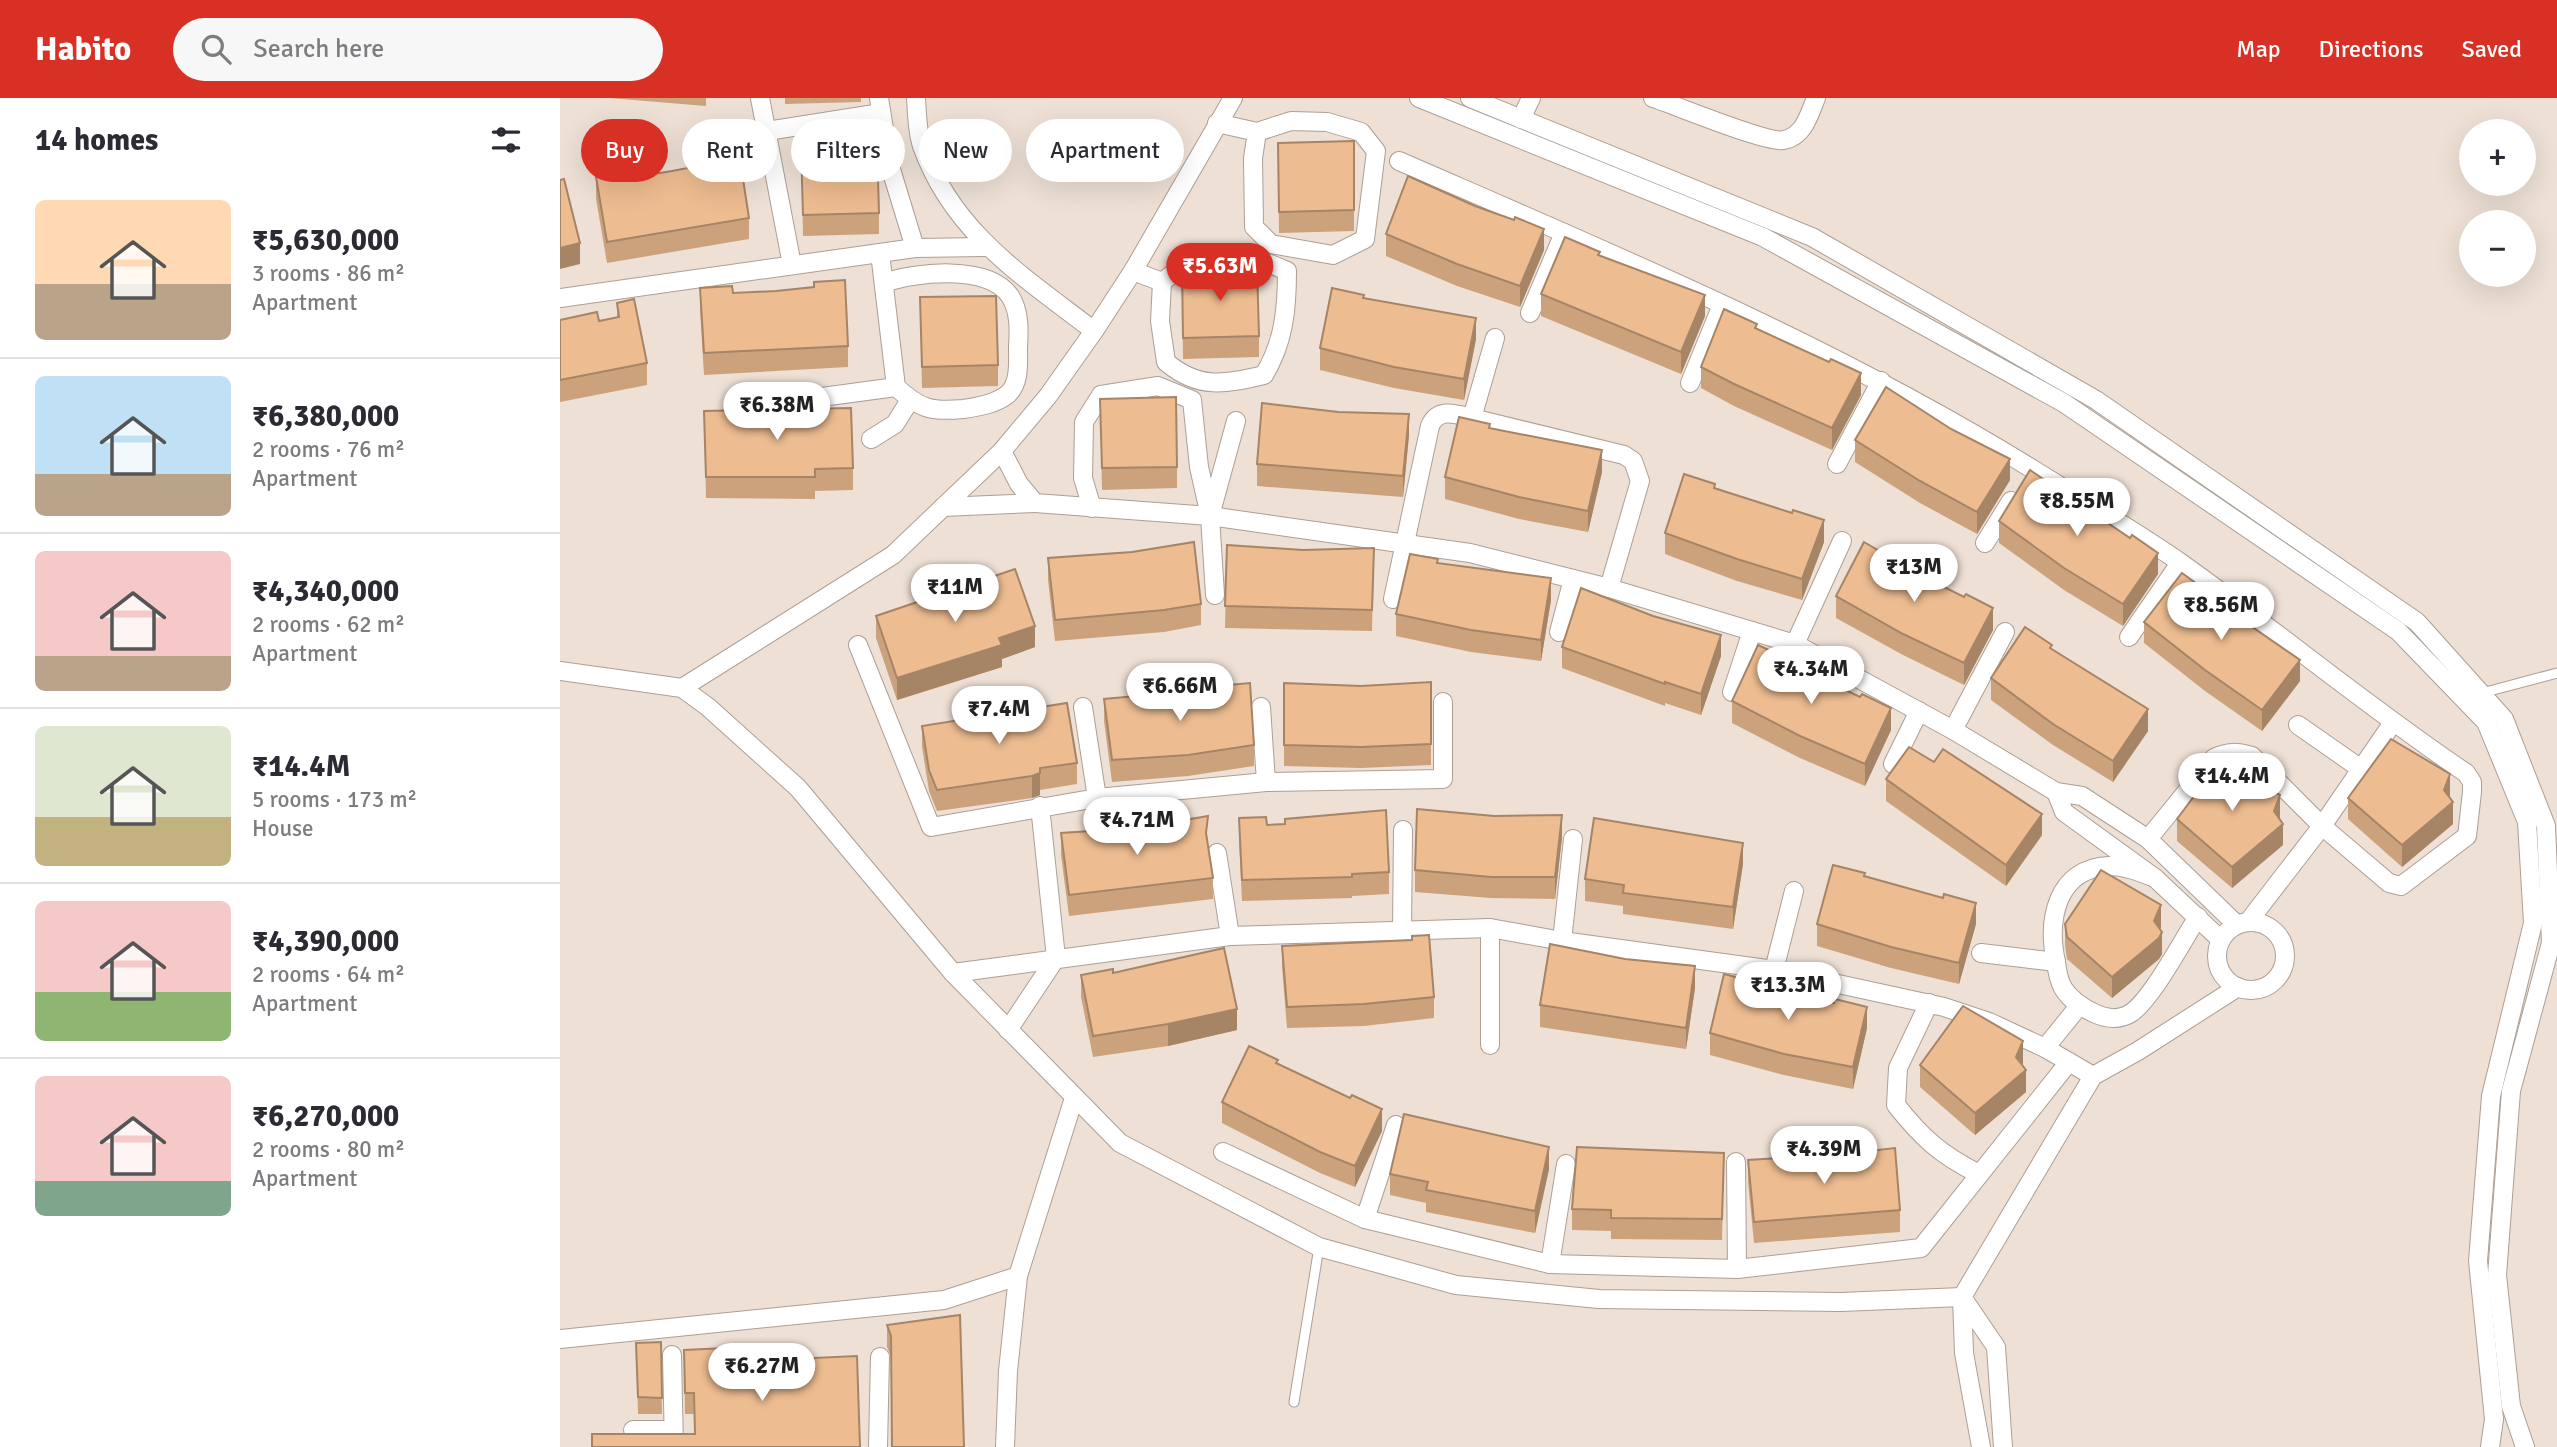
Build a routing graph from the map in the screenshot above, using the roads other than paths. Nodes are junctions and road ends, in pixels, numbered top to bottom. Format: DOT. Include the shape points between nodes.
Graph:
graph roads {
  1 [pos="760,98"];
  2 [pos="915,98"];
  3 [pos="1233,98"];
  4 [pos="1419,98"];
  5 [pos="1470,98"];
  6 [pos="1531,98"];
  7 [pos="1653,98"];
  8 [pos="1816,98"];
  9 [pos="880,106"];
  10 [pos="764,119"];
  11 [pos="1521,119"];
  12 [pos="1217,124"];
  13 [pos="777,129"];
  14 [pos="1257,132"];
  15 [pos="1399,161"];
  16 [pos="777,182"];
  17 [pos="1564,233"];
  18 [pos="985,247"];
  19 [pos="915,248"];
  20 [pos="880,253"];
  21 [pos="792,265"];
  22 [pos="1133,271"];
  23 [pos="1162,282"];
  24 [pos="884,283"];
  25 [pos="560,298"];
  26 [pos="1721,306"];
  27 [pos="1530,313"];
  28 [pos="1094,331"];
  29 [pos="1495,338"];
  30 [pos="1881,381"];
  31 [pos="1690,383"];
  32 [pos="896,387"];
  33 [pos="910,400"];
  34 [pos="740,408"];
  35 [pos="1472,418"];
  36 [pos="1236,421"];
  37 [pos="871,439"];
  38 [pos="1003,451"];
  39 [pos="1837,464"];
  40 [pos="2025,479"];
  41 [pos="1035,503"];
  42 [pos="943,507"];
  43 [pos="1092,508"];
  44 [pos="1210,516"];
  45 [pos="1842,541"];
  46 [pos="1406,543"];
  47 [pos="1985,543"];
  48 [pos="2180,563"];
  49 [pos="1573,579"];
  50 [pos="1609,588"];
  51 [pos="1215,595"];
  52 [pos="1393,599"];
  53 [pos="1752,631"];
  54 [pos="1559,632"];
  55 [pos="2005,632"];
  56 [pos="2129,637"];
  57 [pos="1796,644"];
  58 [pos="858,645"];
  59 [pos="560,671"];
  60 [pos="2557,673"];
  61 [pos="682,688"];
  62 [pos="1732,692"];
  63 [pos="2482,693"];
  64 [pos="1443,702"];
  65 [pos="1083,707"];
  66 [pos="1261,707"];
  67 [pos="1919,711"];
  68 [pos="2298,724"];
  69 [pos="2392,724"];
  70 [pos="1953,730"];
  71 [pos="1893,764"];
  72 [pos="2361,769"];
  73 [pos="1266,782"];
  74 [pos="2056,792"];
  75 [pos="1097,798"];
  76 [pos="1040,806"];
  77 [pos="2322,827"];
  78 [pos="1403,830"];
  79 [pos="1573,839"];
  80 [pos="2148,839"];
  81 [pos="1217,853"];
  82 [pos="2155,878"];
  83 [pos="1794,891"];
  84 [pos="2198,918"];
  85 [pos="2242,923"];
  86 [pos="1490,928"];
  87 [pos="1402,931"];
  88 [pos="1230,936"];
  89 [pos="2221,940"];
  90 [pos="1562,941"];
  91 [pos="1981,953"];
  92 [pos="1056,958"];
  93 [pos="2056,962"];
  94 [pos="1774,970"];
  95 [pos="953,973"];
  96 [pos="2238,987"];
  97 [pos="1929,1003"];
  98 [pos="2079,1006"];
  99 [pos="1009,1030"];
  100 [pos="1490,1045"];
  101 [pos="2045,1048"];
  102 [pos="2069,1062"];
  103 [pos="2093,1076"];
  104 [pos="1074,1098"];
  105 [pos="1396,1125"];
  106 [pos="1223,1152"];
  107 [pos="1736,1162"];
  108 [pos="1566,1164"];
  109 [pos="1979,1174"];
  110 [pos="1365,1219"];
  111 [pos="1319,1247"];
  112 [pos="1550,1264"];
  113 [pos="1737,1269"];
  114 [pos="1018,1276"];
  115 [pos="1962,1297"];
  116 [pos="560,1339"];
  117 [pos="672,1355"];
  118 [pos="880,1357"];
  119 [pos="1294,1402"];
  120 [pos="633,1430"];
  121 [pos="674,1438"];
  122 [pos="878,1447"];
  123 [pos="1005,1447"];
  124 [pos="1981,1447"];
  125 [pos="2003,1447"];
  126 [pos="2490,1447"];
  127 [pos="2525,1447"];
  1 -- 10 [label="street"];
  2 -- 18 [label="street" via="921,144 950,205"];
  3 -- 12 [label="street"];
  4 -- 126 [label="street" via="1763,237 2064,403 2398,631 2486,722 2527,822 2533,923 2491,1096 2478,1261 2494,1419"];
  5 -- 11 [label="street"];
  6 -- 11 [label="street"];
  7 -- 8 [label="street" via="1776,141 1798,133"];
  9 -- 13 [label="street"];
  9 -- 19 [label="street" via="890,166"];
  11 -- 63 [label="street" via="1812,237 2096,400 2417,622"];
  12 -- 14 [label="street"];
  12 -- 22 [label="street"];
  14 -- 14 [label="street" via="1292,121 1327,122 1361,132 1376,151 1365,239 1333,255 1271,244 1254,227 1252,158"];
  15 -- 17 [label="street"];
  16 -- 21 [label="street"];
  17 -- 26 [label="street"];
  17 -- 27 [label="street"];
  18 -- 19 [label="street"];
  18 -- 28 [label="street"];
  19 -- 20 [label="street"];
  20 -- 21 [label="street"];
  20 -- 24 [label="street"];
  21 -- 25 [label="street"];
  22 -- 23 [label="street"];
  22 -- 28 [label="street"];
  23 -- 23 [label="street" via="1160,321 1166,362 1183,377 1224,384 1264,375 1284,327 1287,271 1254,256 1222,253 1195,258"];
  24 -- 32 [label="street"];
  24 -- 33 [label="street" via="901,277 959,273 988,278 1010,296 1019,322 1017,375 1009,393 982,407 934,412"];
  26 -- 30 [label="street"];
  26 -- 31 [label="street"];
  28 -- 38 [label="street"];
  29 -- 35 [label="street"];
  30 -- 39 [label="street"];
  30 -- 40 [label="street"];
  32 -- 33 [label="street"];
  32 -- 34 [label="street"];
  33 -- 37 [label="street" via="895,424"];
  35 -- 46 [label="street" via="1451,413 1433,417"];
  35 -- 50 [label="street" via="1633,461 1640,481"];
  36 -- 44 [label="street"];
  38 -- 41 [label="street" via="1019,484"];
  38 -- 42 [label="street"];
  40 -- 47 [label="street"];
  40 -- 48 [label="street"];
  41 -- 42 [label="street"];
  41 -- 43 [label="street"];
  42 -- 61 [label="street" via="893,555"];
  43 -- 44 [label="street"];
  43 -- 44 [label="street" via="1083,478 1084,422 1101,395 1158,386 1192,400"];
  44 -- 46 [label="street"];
  44 -- 51 [label="street"];
  45 -- 57 [label="street"];
  46 -- 49 [label="street" via="1470,553"];
  46 -- 52 [label="street"];
  48 -- 56 [label="street"];
  48 -- 69 [label="street"];
  49 -- 50 [label="street"];
  49 -- 54 [label="street"];
  50 -- 53 [label="street"];
  53 -- 57 [label="street"];
  53 -- 62 [label="street"];
  55 -- 70 [label="street"];
  57 -- 67 [label="street"];
  58 -- 76 [label="street" via="931,827"];
  59 -- 61 [label="street"];
  60 -- 63 [label="lane"];
  61 -- 95 [label="street" via="798,788"];
  63 -- 127 [label="street" via="2504,719 2546,826 2551,943 2511,1091 2497,1275 2511,1406"];
  64 -- 73 [label="street" via="1443,779"];
  65 -- 75 [label="street"];
  66 -- 73 [label="street"];
  67 -- 70 [label="street"];
  67 -- 71 [label="street"];
  68 -- 72 [label="street"];
  69 -- 72 [label="street"];
  69 -- 77 [label="street" via="2466,773 2472,782 2467,836 2401,886 2389,883"];
  70 -- 74 [label="street"];
  72 -- 77 [label="street"];
  73 -- 75 [label="street"];
  74 -- 80 [label="street" via="2082,796"];
  74 -- 82 [label="street" via="2064,812"];
  75 -- 76 [label="street"];
  76 -- 92 [label="street"];
  77 -- 80 [label="street" via="2252,756 2224,753 2214,758"];
  77 -- 85 [label="street"];
  78 -- 87 [label="street"];
  79 -- 90 [label="street"];
  80 -- 85 [label="street"];
  81 -- 88 [label="street"];
  82 -- 84 [label="street"];
  82 -- 93 [label="street" via="2107,866 2078,875 2060,894 2052,921"];
  83 -- 94 [label="street"];
  84 -- 89 [label="street"];
  84 -- 98 [label="street" via="2142,1003 2129,1014 2108,1019"];
  85 -- 89 [label="street"];
  85 -- 96 [label="street" via="2270,927 2285,956 2284,966 2270,984"];
  86 -- 87 [label="street"];
  86 -- 90 [label="street"];
  86 -- 100 [label="street"];
  87 -- 88 [label="street"];
  88 -- 92 [label="street"];
  89 -- 96 [label="street" via="2217,961 2228,981"];
  90 -- 94 [label="street"];
  91 -- 93 [label="street"];
  92 -- 95 [label="street"];
  92 -- 99 [label="street"];
  93 -- 98 [label="street" via="2062,987"];
  94 -- 97 [label="street"];
  95 -- 99 [label="street"];
  96 -- 103 [label="street"];
  97 -- 101 [label="street" via="1989,1022"];
  97 -- 109 [label="street" via="1898,1068 1896,1105 1946,1157"];
  98 -- 101 [label="street"];
  99 -- 104 [label="street"];
  101 -- 102 [label="street"];
  102 -- 103 [label="street"];
  102 -- 109 [label="street"];
  103 -- 115 [label="street"];
  104 -- 111 [label="street" via="1120,1143"];
  104 -- 114 [label="street"];
  105 -- 110 [label="street"];
  106 -- 110 [label="street"];
  107 -- 113 [label="street"];
  108 -- 112 [label="street"];
  109 -- 113 [label="street" via="1921,1248"];
  110 -- 112 [label="street"];
  111 -- 115 [label="street" via="1456,1285 1599,1299 1842,1302"];
  111 -- 119 [label="lane"];
  112 -- 113 [label="street"];
  114 -- 116 [label="street" via="944,1300"];
  114 -- 123 [label="street"];
  115 -- 124 [label="street" via="1964,1353"];
  115 -- 125 [label="street" via="1996,1347"];
  117 -- 121 [label="street"];
  118 -- 122 [label="street"];
  120 -- 121 [label="street"];
}
